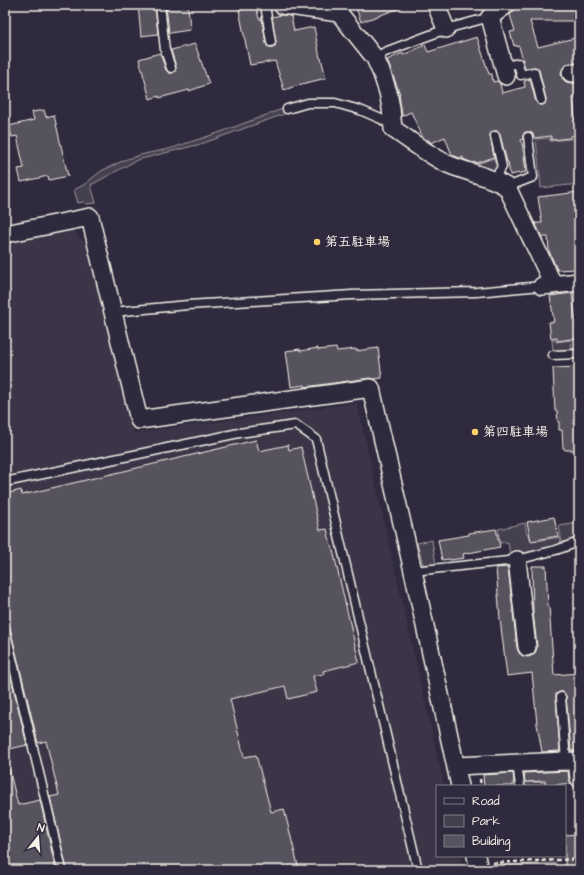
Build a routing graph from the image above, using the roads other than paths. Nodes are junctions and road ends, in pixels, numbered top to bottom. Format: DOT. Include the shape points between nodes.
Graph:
graph roads {
  1 [pos="160,5"];
  2 [pos="265,5"];
  3 [pos="282,5"];
  4 [pos="436,5"];
  5 [pos="506,5"];
  6 [pos="340,9"];
  7 [pos="490,17"];
  8 [pos="446,29"];
  9 [pos="271,42"];
  10 [pos="375,58"];
  11 [pos="171,68"];
  12 [pos="505,71"];
  13 [pos="542,100"];
  14 [pos="287,110"];
  15 [pos="392,126"];
  16 [pos="495,136"];
  17 [pos="528,137"];
  18 [pos="501,183"];
  19 [pos="6,232"];
  20 [pos="579,282"];
  21 [pos="548,285"];
  22 [pos="113,312"];
  23 [pos="579,354"];
  24 [pos="554,355"];
  25 [pos="5,482"];
  26 [pos="579,542"];
  27 [pos="517,560"];
  28 [pos="413,571"];
  29 [pos="5,629"];
  30 [pos="527,647"];
  31 [pos="560,697"];
  32 [pos="517,763"];
  33 [pos="456,766"];
  34 [pos="575,766"];
  35 [pos="460,785"];
  36 [pos="520,785"];
  37 [pos="476,857"];
  38 [pos="62,870"];
  39 [pos="418,870"];
  40 [pos="479,870"];
  1 -- 11 [label="lane" via="165,50"];
  2 -- 9 [label="lane"];
  3 -- 6 [label="street"];
  4 -- 8 [label="street"];
  5 -- 7 [label="street"];
  6 -- 10 [label="street"];
  7 -- 8 [label="lane"];
  7 -- 12 [label="street"];
  8 -- 10 [label="lane"];
  10 -- 15 [label="street" via="388,92"];
  12 -- 13 [label="lane" via="518,63 521,75 534,72"];
  14 -- 15 [label="lane" via="308,103 335,103 360,110"];
  15 -- 18 [label="street" via="449,164"];
  16 -- 18 [label="lane" via="502,167"];
  17 -- 18 [label="lane" via="533,177"];
  18 -- 21 [label="street"];
  19 -- 22 [label="street" via="90,217"];
  20 -- 21 [label="street"];
  21 -- 22 [label="lane" via="476,292 352,295 196,304"];
  22 -- 28 [label="street" via="139,420 372,388"];
  23 -- 24 [label="lane"];
  25 -- 39 [label="lane" via="239,433 296,425 316,439"];
  26 -- 27 [label="lane"];
  27 -- 28 [label="lane"];
  27 -- 30 [label="street"];
  28 -- 33 [label="street"];
  29 -- 38 [label="lane"];
  31 -- 34 [label="lane"];
  32 -- 33 [label="street"];
  32 -- 34 [label="street"];
  32 -- 36 [label="lane"];
  33 -- 35 [label="street"];
  37 -- 40 [label="street"];
}
